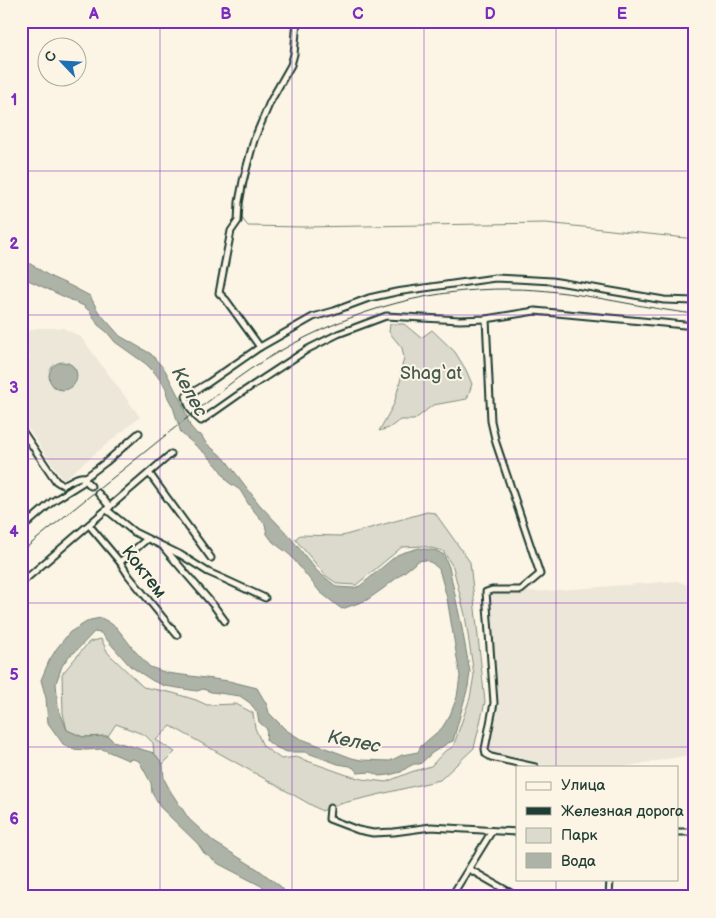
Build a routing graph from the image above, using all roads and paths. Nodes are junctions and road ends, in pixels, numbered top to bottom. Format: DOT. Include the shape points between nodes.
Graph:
graph roads {
  1 [pos="297,21"];
  2 [pos="695,301"];
  3 [pos="486,319"];
  4 [pos="695,326"];
  5 [pos="260,347"];
  6 [pos="21,429"];
  7 [pos="139,433"];
  8 [pos="171,454"];
  9 [pos="149,473"];
  10 [pos="85,478"];
  11 [pos="90,486"];
  12 [pos="98,493"];
  13 [pos="108,509"];
  14 [pos="21,511"];
  15 [pos="29,522"];
  16 [pos="89,526"];
  17 [pos="21,529"];
  18 [pos="147,539"];
  19 [pos="162,546"];
  20 [pos="211,558"];
  21 [pos="120,562"];
  22 [pos="21,583"];
  23 [pos="265,598"];
  24 [pos="226,621"];
  25 [pos="177,635"];
  26 [pos="531,766"];
  27 [pos="330,808"];
  28 [pos="492,831"];
  29 [pos="516,832"];
  30 [pos="678,832"];
  31 [pos="695,832"];
  32 [pos="469,869"];
  33 [pos="610,880"];
  34 [pos="451,897"];
  35 [pos="518,897"];
  36 [pos="609,897"];
  1 -- 5 [label="street" via="291,65 254,140 219,293"];
  2 -- 5 [label="street" via="664,300 552,281 495,278 369,298 313,317"];
  3 -- 4 [label="street" via="535,312"];
  3 -- 5 [label="street" via="386,316 308,349 201,421 195,416 186,396"];
  3 -- 26 [label="street" via="491,421 540,574 521,590 486,592 494,703 484,749 491,757"];
  6 -- 10 [label="street" via="57,482 63,484 82,476"];
  7 -- 10 [label="street"];
  8 -- 9 [label="street"];
  9 -- 13 [label="street"];
  9 -- 20 [label="street"];
  10 -- 11 [label="street"];
  10 -- 15 [label="street"];
  12 -- 13 [label="street, Коктем"];
  13 -- 16 [label="street"];
  13 -- 18 [label="street, Коктем"];
  14 -- 15 [label="street"];
  15 -- 17 [label="street"];
  16 -- 21 [label="street, Коктем"];
  16 -- 22 [label="street"];
  18 -- 19 [label="street, Коктем"];
  18 -- 21 [label="street"];
  19 -- 23 [label="street, Коктем"];
  19 -- 24 [label="street, Коктем"];
  21 -- 25 [label="street, Коктем"];
  27 -- 28 [label="street" via="329,819 373,833 431,826"];
  28 -- 29 [label="street"];
  28 -- 32 [label="street"];
  30 -- 31 [label="street"];
  32 -- 34 [label="street"];
  32 -- 35 [label="street"];
  33 -- 36 [label="street"];
}
